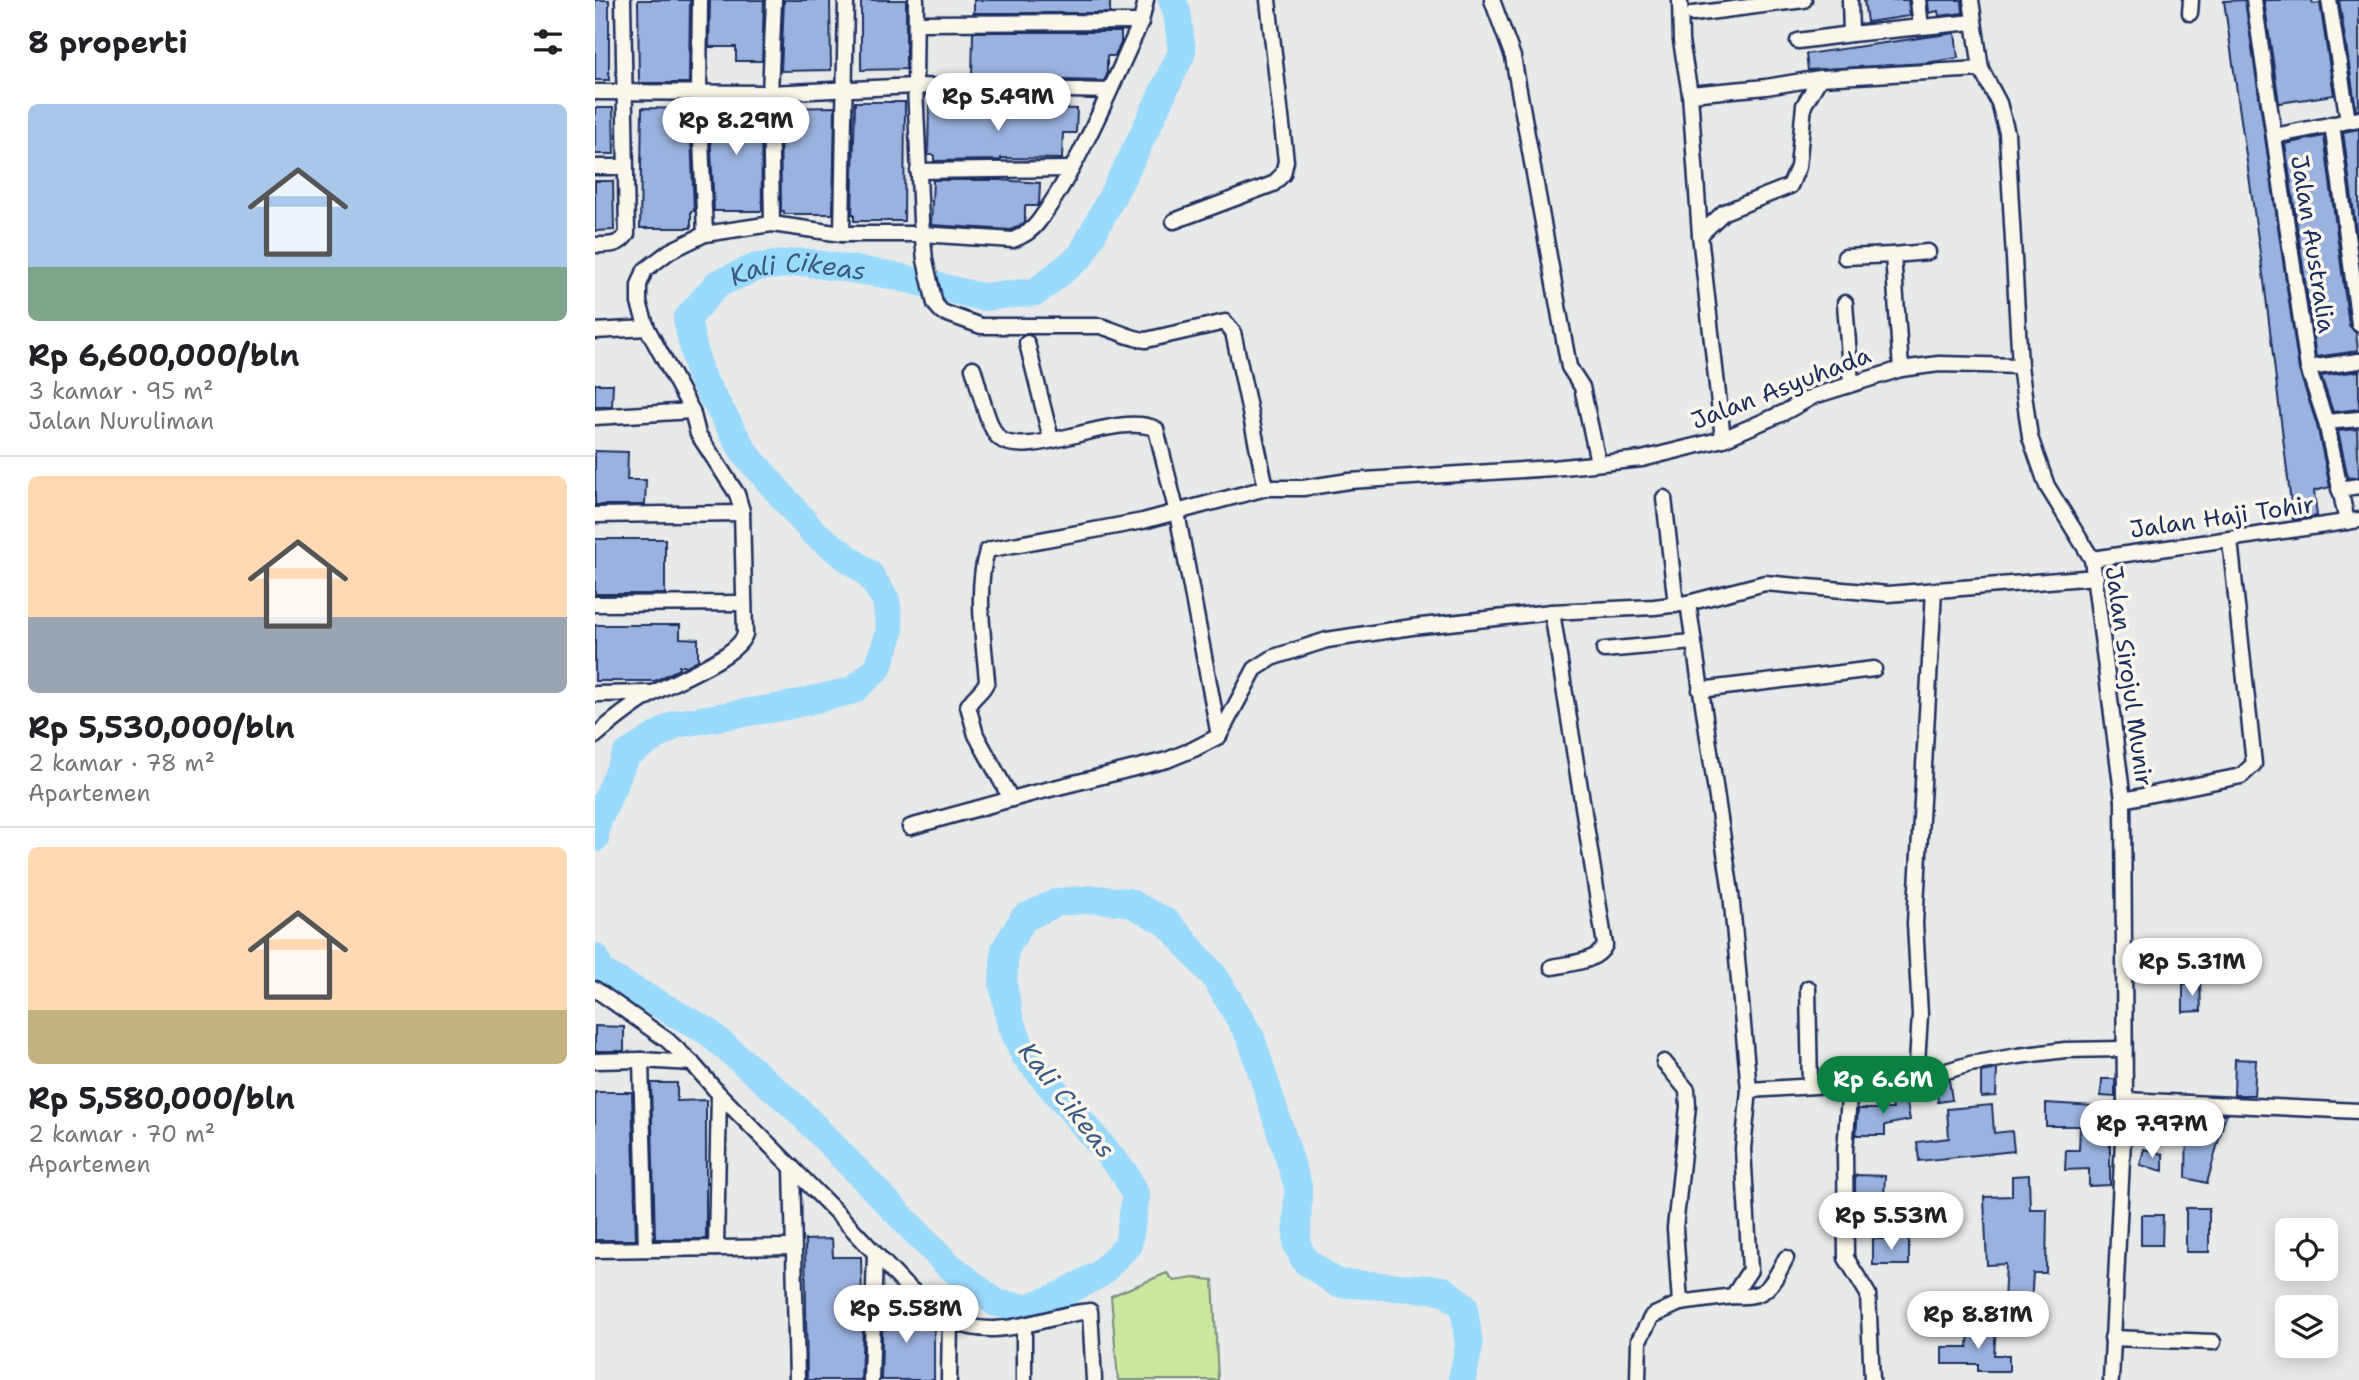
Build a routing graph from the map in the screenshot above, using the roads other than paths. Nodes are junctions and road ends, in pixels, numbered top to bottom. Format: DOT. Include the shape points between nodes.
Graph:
graph roads {
  1 [pos="623,0"];
  2 [pos="700,0"];
  3 [pos="774,0"];
  4 [pos="846,0"];
  5 [pos="916,0"];
  6 [pos="1146,0"];
  7 [pos="1268,0"];
  8 [pos="1492,0"];
  9 [pos="1680,0"];
  10 [pos="1804,0"];
  11 [pos="1850,0"];
  12 [pos="1919,0"];
  13 [pos="1971,0"];
  14 [pos="2253,0"];
  15 [pos="2329,0"];
  16 [pos="1693,14"];
  17 [pos="1140,22"];
  18 [pos="1973,22"];
  19 [pos="917,23"];
  20 [pos="1921,27"];
  21 [pos="1851,34"];
  22 [pos="1798,41"];
  23 [pos="1981,69"];
  24 [pos="1820,78"];
  25 [pos="915,86"];
  26 [pos="845,88"];
  27 [pos="1109,91"];
  28 [pos="595,92"];
  29 [pos="625,92"];
  30 [pos="699,93"];
  31 [pos="770,93"];
  32 [pos="1690,94"];
  33 [pos="2353,120"];
  34 [pos="2332,124"];
  35 [pos="2274,136"];
  36 [pos="595,167"];
  37 [pos="625,167"];
  38 [pos="1071,169"];
  39 [pos="918,171"];
  40 [pos="1174,221"];
  41 [pos="772,225"];
  42 [pos="705,234"];
  43 [pos="842,234"];
  44 [pos="922,234"];
  45 [pos="1700,234"];
  46 [pos="595,245"];
  47 [pos="1928,252"];
  48 [pos="1893,255"];
  49 [pos="1845,257"];
  50 [pos="1845,303"];
  51 [pos="2359,324"];
  52 [pos="647,328"];
  53 [pos="595,331"];
  54 [pos="1027,343"];
  55 [pos="2359,361"];
  56 [pos="2020,366"];
  57 [pos="974,368"];
  58 [pos="2308,368"];
  59 [pos="1901,369"];
  60 [pos="1851,383"];
  61 [pos="692,411"];
  62 [pos="595,417"];
  63 [pos="2359,419"];
  64 [pos="2326,422"];
  65 [pos="1051,439"];
  66 [pos="1723,439"];
  67 [pos="1598,462"];
  68 [pos="2359,486"];
  69 [pos="1266,488"];
  70 [pos="2339,489"];
  71 [pos="1664,498"];
  72 [pos="742,513"];
  73 [pos="1177,513"];
  74 [pos="595,515"];
  75 [pos="2353,521"];
  76 [pos="2230,540"];
  77 [pos="2092,559"];
  78 [pos="2096,577"];
  79 [pos="1934,591"];
  80 [pos="744,603"];
  81 [pos="595,604"];
  82 [pos="1682,604"];
  83 [pos="1552,612"];
  84 [pos="1693,642"];
  85 [pos="1604,650"];
  86 [pos="1874,669"];
  87 [pos="1700,690"];
  88 [pos="654,693"];
  89 [pos="595,694"];
  90 [pos="595,736"];
  91 [pos="1219,736"];
  92 [pos="1011,799"];
  93 [pos="2123,800"];
  94 [pos="910,827"];
  95 [pos="1552,967"];
  96 [pos="1808,988"];
  97 [pos="595,989"];
  98 [pos="2123,1049"];
  99 [pos="641,1060"];
  100 [pos="595,1061"];
  101 [pos="1664,1062"];
  102 [pos="692,1063"];
  103 [pos="1916,1080"];
  104 [pos="1850,1084"];
  105 [pos="1810,1086"];
  106 [pos="1749,1090"];
  107 [pos="719,1094"];
  108 [pos="2125,1100"];
  109 [pos="2359,1111"];
  110 [pos="792,1167"];
  111 [pos="793,1247"];
  112 [pos="716,1248"];
  113 [pos="646,1249"];
  114 [pos="595,1250"];
  115 [pos="875,1255"];
  116 [pos="1786,1258"];
  117 [pos="1733,1296"];
  118 [pos="1680,1303"];
  119 [pos="950,1319"];
  120 [pos="1024,1326"];
  121 [pos="2112,1338"];
  122 [pos="2213,1342"];
  123 [pos="797,1380"];
  124 [pos="871,1380"];
  125 [pos="949,1380"];
  126 [pos="1024,1380"];
  127 [pos="1094,1380"];
  128 [pos="1638,1380"];
  129 [pos="1872,1380"];
  130 [pos="2111,1380"];
  1 -- 29 [label="street"];
  2 -- 30 [label="street"];
  3 -- 31 [label="street"];
  4 -- 26 [label="street"];
  5 -- 19 [label="street"];
  6 -- 17 [label="street"];
  7 -- 40 [label="street" via="1286,162 1283,174 1273,184"];
  8 -- 67 [label="street" via="1513,57 1569,367 1582,387"];
  9 -- 32 [label="street"];
  10 -- 16 [label="street"];
  11 -- 21 [label="street"];
  12 -- 20 [label="street"];
  13 -- 18 [label="street, Jalan Sirojul Munir"];
  14 -- 35 [label="street, Jalan Australia"];
  15 -- 33 [label="street"];
  17 -- 19 [label="street"];
  17 -- 27 [label="street"];
  18 -- 20 [label="street"];
  18 -- 23 [label="street, Jalan Sirojul Munir"];
  19 -- 25 [label="street"];
  20 -- 21 [label="street"];
  21 -- 22 [label="street"];
  23 -- 24 [label="street"];
  23 -- 56 [label="street, Jalan Sirojul Munir" via="1999,103 2007,133"];
  24 -- 32 [label="street"];
  24 -- 45 [label="street" via="1804,105 1798,167 1790,186 1724,212"];
  25 -- 26 [label="street"];
  25 -- 27 [label="street"];
  25 -- 39 [label="street"];
  26 -- 31 [label="street"];
  26 -- 43 [label="street"];
  27 -- 38 [label="street"];
  28 -- 29 [label="street"];
  29 -- 30 [label="street"];
  29 -- 37 [label="street"];
  30 -- 31 [label="street"];
  30 -- 42 [label="street"];
  31 -- 41 [label="street"];
  32 -- 45 [label="street"];
  33 -- 34 [label="street"];
  34 -- 35 [label="street"];
  34 -- 51 [label="street"];
  35 -- 58 [label="street, Jalan Australia"];
  36 -- 37 [label="street"];
  37 -- 46 [label="street" via="627,233 622,242"];
  38 -- 39 [label="street"];
  38 -- 44 [label="street" via="1026,235 1013,240"];
  39 -- 44 [label="street"];
  41 -- 42 [label="street"];
  41 -- 43 [label="street"];
  42 -- 52 [label="street" via="645,270 639,303"];
  43 -- 44 [label="street"];
  44 -- 69 [label="street" via="931,295 942,312 981,326 1100,326 1146,340 1225,322 1233,332"];
  45 -- 66 [label="street"];
  47 -- 48 [label="street"];
  48 -- 49 [label="street"];
  48 -- 59 [label="street"];
  50 -- 60 [label="street"];
  52 -- 53 [label="street"];
  52 -- 61 [label="street"];
  54 -- 65 [label="street"];
  55 -- 58 [label="street"];
  56 -- 59 [label="street, Jalan Asyuhada" via="1939,364"];
  56 -- 77 [label="street, Jalan Sirojul Munir" via="2030,437 2047,486"];
  57 -- 65 [label="street" via="997,437 1010,444"];
  58 -- 64 [label="street, Jalan Australia"];
  59 -- 60 [label="street, Jalan Asyuhada"];
  60 -- 66 [label="street, Jalan Asyuhada"];
  61 -- 62 [label="street"];
  61 -- 72 [label="street" via="698,434 737,494"];
  63 -- 64 [label="street"];
  64 -- 70 [label="street, Jalan Australia"];
  65 -- 73 [label="street" via="1140,424 1156,429"];
  66 -- 67 [label="street, Jalan Asyuhada" via="1642,459"];
  67 -- 69 [label="street, Jalan Asyuhada"];
  68 -- 70 [label="street"];
  69 -- 73 [label="street, Jalan Asyuhada"];
  70 -- 75 [label="street, Jalan Australia"];
  71 -- 82 [label="street"];
  72 -- 74 [label="street"];
  72 -- 80 [label="street"];
  73 -- 91 [label="street"];
  73 -- 92 [label="street, Jalan Asyuhada" via="987,551 982,584 986,681 968,706 976,735"];
  75 -- 76 [label="street, Jalan Haji Tohir"];
  76 -- 77 [label="street, Jalan Haji Tohir"];
  76 -- 93 [label="street" via="2254,764 2241,776"];
  77 -- 78 [label="street, Jalan Sirojul Munir"];
  78 -- 79 [label="street"];
  78 -- 93 [label="street, Jalan Sirojul Munir"];
  79 -- 82 [label="street" via="1888,594 1765,583"];
  79 -- 103 [label="street" via="1915,923 1920,1015"];
  80 -- 81 [label="street"];
  80 -- 88 [label="street" via="743,642"];
  82 -- 83 [label="street"];
  82 -- 84 [label="street"];
  83 -- 91 [label="street" via="1327,640 1274,657 1255,668"];
  83 -- 95 [label="street" via="1605,946 1596,958"];
  84 -- 85 [label="street"];
  84 -- 87 [label="street"];
  86 -- 87 [label="street"];
  87 -- 106 [label="street" via="1731,893"];
  88 -- 89 [label="street"];
  88 -- 90 [label="street"];
  91 -- 92 [label="street" via="1167,760"];
  92 -- 94 [label="street"];
  93 -- 98 [label="street, Jalan Sirojul Munir"];
  96 -- 105 [label="street"];
  97 -- 102 [label="street"];
  98 -- 103 [label="street" via="2018,1056"];
  98 -- 108 [label="street, Jalan Sirojul Munir"];
  99 -- 100 [label="street"];
  99 -- 102 [label="street"];
  99 -- 113 [label="street"];
  101 -- 118 [label="street" via="1687,1090 1675,1228"];
  102 -- 107 [label="street"];
  103 -- 104 [label="street"];
  104 -- 105 [label="street"];
  104 -- 129 [label="street" via="1846,1258 1868,1294"];
  105 -- 106 [label="street"];
  106 -- 117 [label="street" via="1743,1149 1750,1270"];
  107 -- 110 [label="street"];
  107 -- 112 [label="street"];
  108 -- 109 [label="street"];
  108 -- 121 [label="street, Jalan Sirojul Munir"];
  110 -- 111 [label="street"];
  110 -- 115 [label="street"];
  111 -- 112 [label="street"];
  111 -- 123 [label="street"];
  112 -- 113 [label="street"];
  113 -- 114 [label="street"];
  115 -- 119 [label="street"];
  115 -- 124 [label="street"];
  116 -- 117 [label="street" via="1763,1293"];
  117 -- 118 [label="street"];
  118 -- 128 [label="street" via="1651,1316 1639,1340"];
  119 -- 120 [label="street" via="985,1328"];
  119 -- 125 [label="street"];
  120 -- 126 [label="street"];
  120 -- 127 [label="street" via="1090,1311"];
  121 -- 122 [label="street"];
  121 -- 130 [label="street, Jalan Sirojul Munir"];
}
